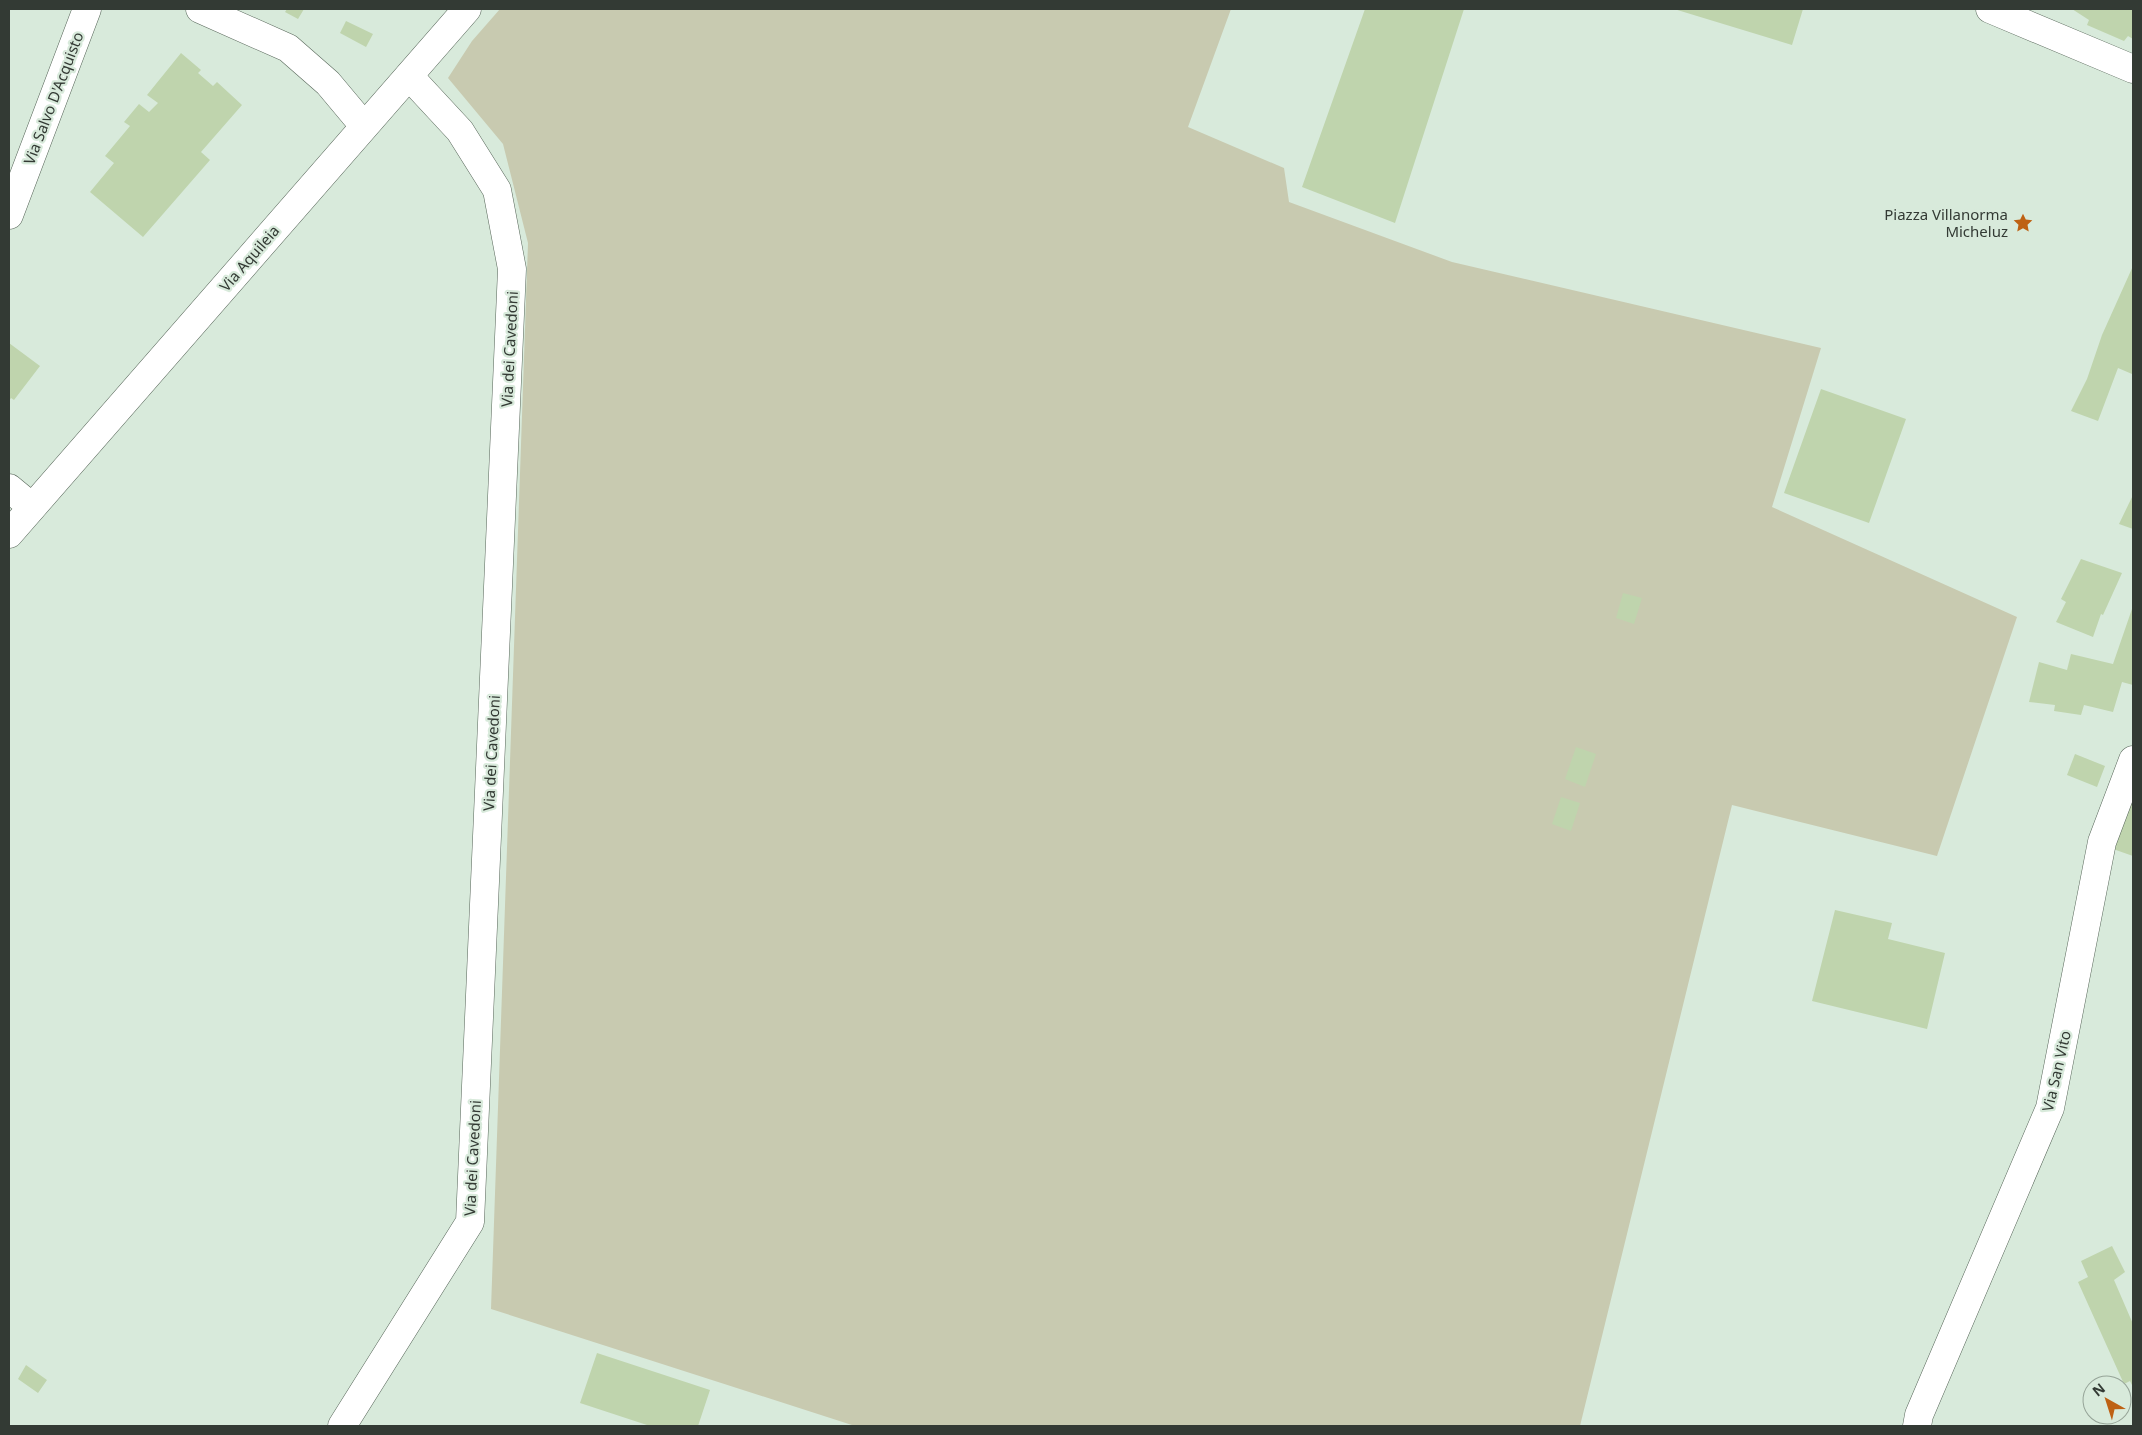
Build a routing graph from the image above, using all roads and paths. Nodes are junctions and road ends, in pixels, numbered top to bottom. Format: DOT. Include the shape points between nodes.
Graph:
graph roads {
  1 [pos="87,9"];
  2 [pos="467,9"];
  3 [pos="1990,9"];
  4 [pos="212,11"];
  5 [pos="2133,69"];
  6 [pos="409,76"];
  7 [pos="364,126"];
  8 [pos="9,215"];
  9 [pos="9,488"];
  10 [pos="32,507"];
  11 [pos="9,534"];
  12 [pos="2133,760"];
  13 [pos="342,1426"];
  14 [pos="1917,1426"];
  1 -- 8 [label="street, Via Salvo D'Acquisto"];
  2 -- 6 [label="street, Via Aquileia"];
  3 -- 5 [label="street"];
  4 -- 7 [label="street" via="288,48 328,83"];
  6 -- 7 [label="street, Via Aquileia"];
  6 -- 13 [label="street, Via dei Cavedoni" via="460,131 497,190 512,269 470,1222"];
  7 -- 10 [label="street, Via Aquileia"];
  9 -- 10 [label="street"];
  10 -- 11 [label="street, Via Aquileia"];
  12 -- 14 [label="street, Via San Vito" via="2102,842 2050,1108"];
}
